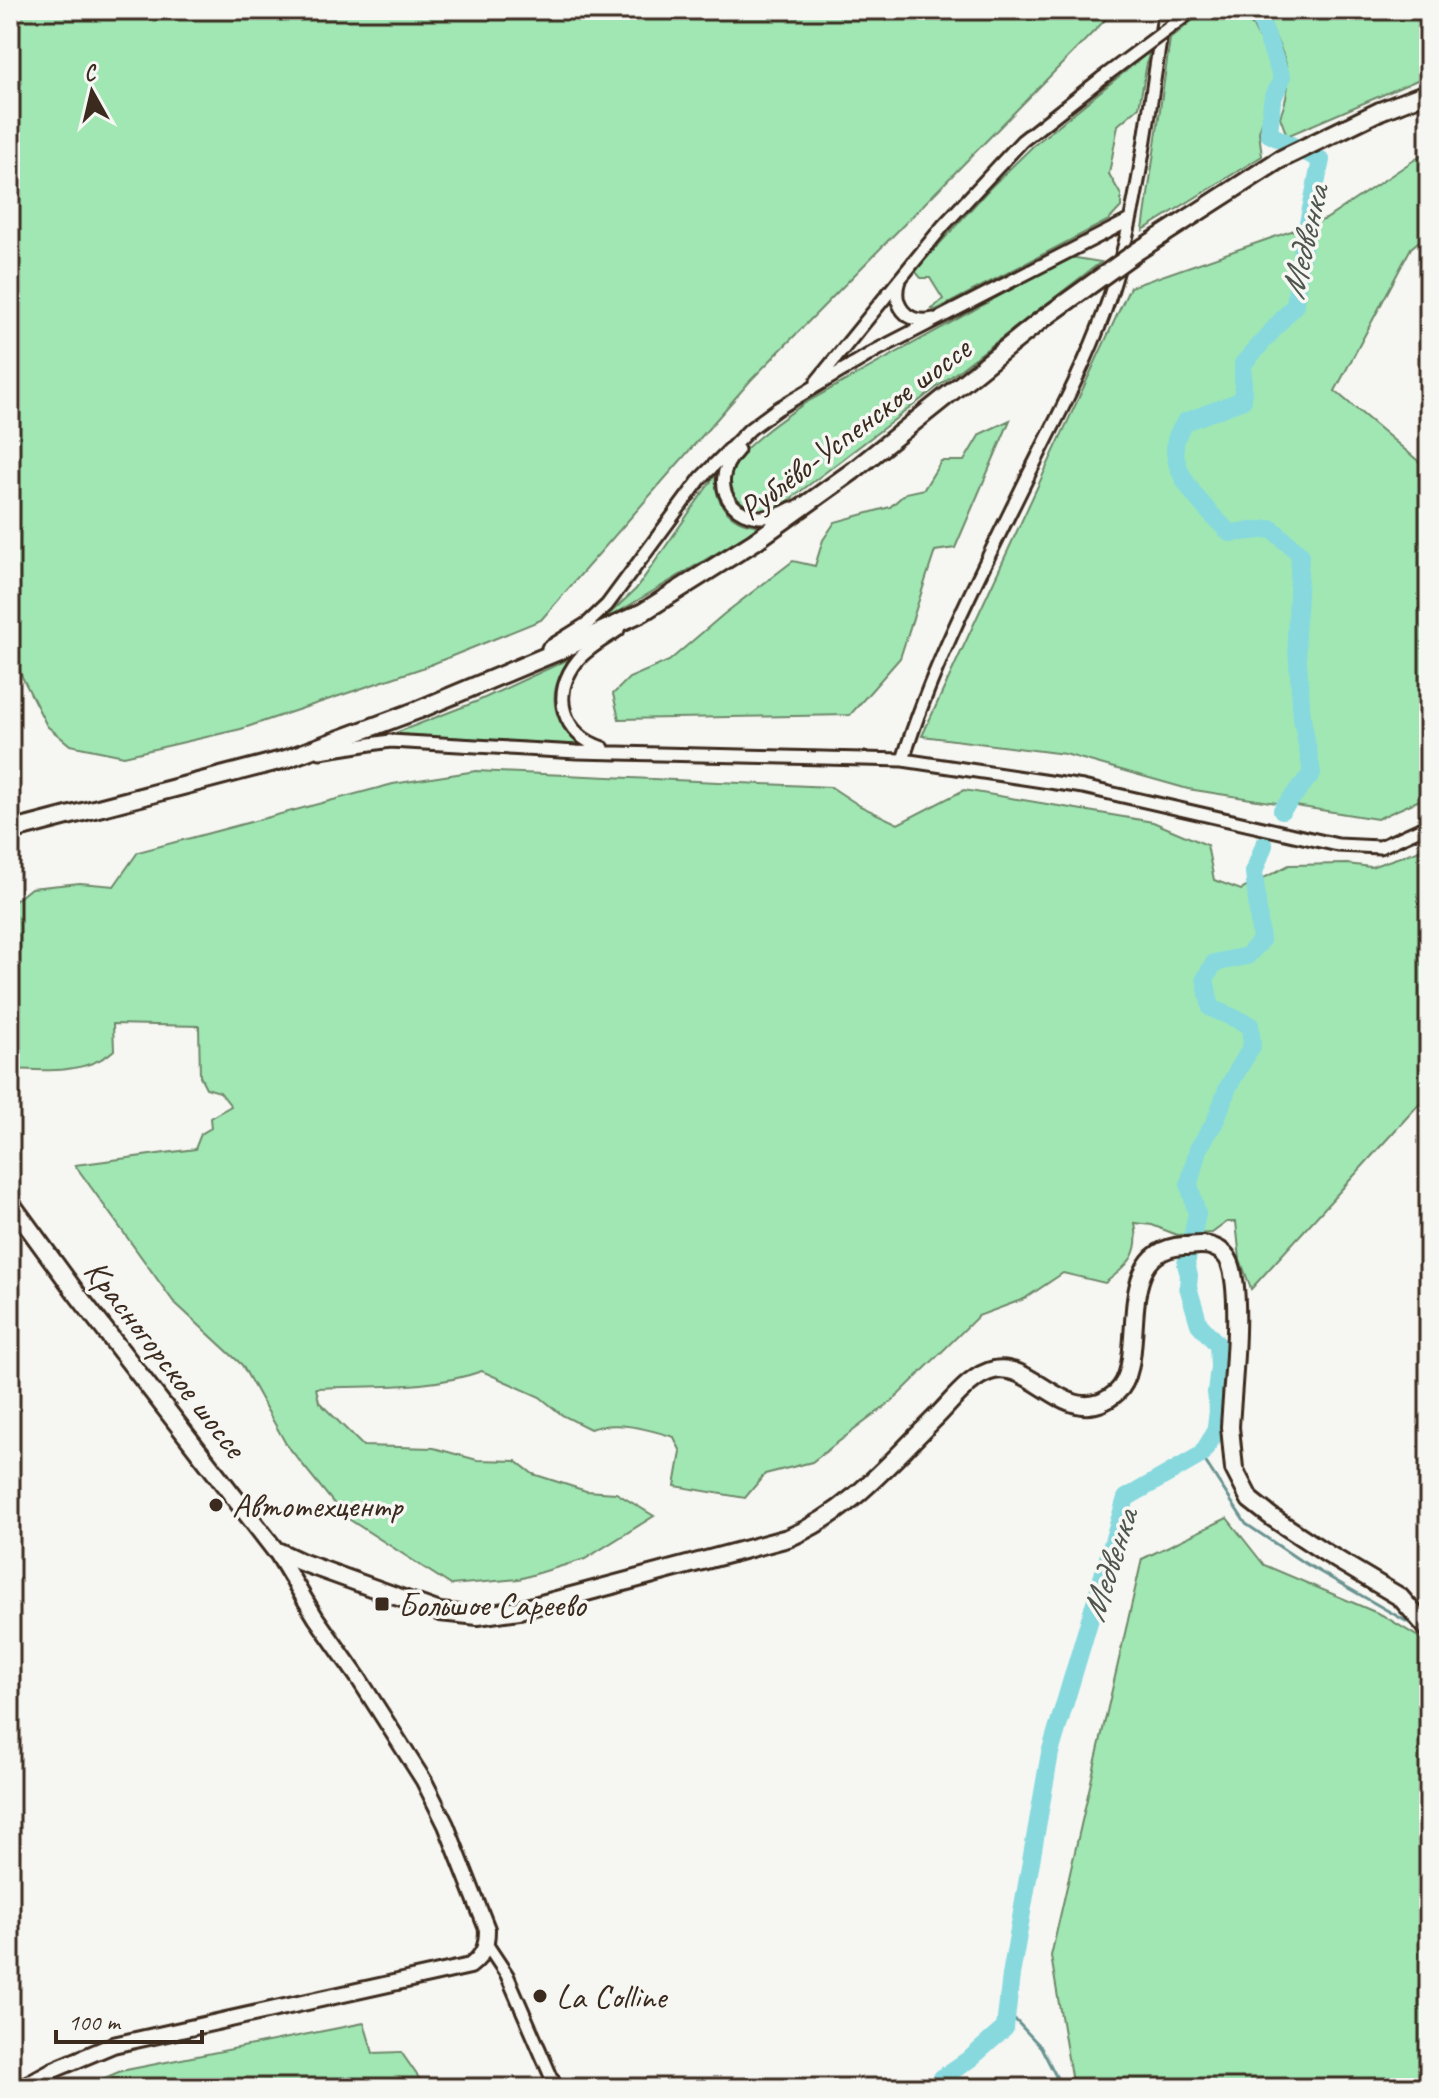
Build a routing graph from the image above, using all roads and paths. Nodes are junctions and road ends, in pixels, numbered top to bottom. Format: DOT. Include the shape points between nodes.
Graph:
graph roads {
  1 [pos="1165,10"];
  2 [pos="1193,10"];
  3 [pos="1429,92"];
  4 [pos="1130,220"];
  5 [pos="901,276"];
  6 [pos="941,317"];
  7 [pos="811,387"];
  8 [pos="777,409"];
  9 [pos="853,471"];
  10 [pos="643,612"];
  11 [pos="487,682"];
  12 [pos="615,752"];
  13 [pos="286,759"];
  14 [pos="903,760"];
  15 [pos="1429,825"];
  16 [pos="10,831"];
  17 [pos="10,1202"];
  18 [pos="275,1550"];
  19 [pos="1429,1630"];
  20 [pos="487,1945"];
  21 [pos="20,2088"];
  22 [pos="556,2088"];
  1 -- 4 [label="street"];
  2 -- 5 [label="street, bridge" via="1022,141"];
  3 -- 9 [label="main road, Рублёво-Успенское шоссе, bridge" via="1279,160 1136,252 1040,321"];
  4 -- 6 [label="street"];
  4 -- 14 [label="street" via="1105,311 1078,378 920,706"];
  5 -- 6 [label="street" via="896,298 903,313 918,320"];
  5 -- 7 [label="street"];
  6 -- 7 [label="street"];
  7 -- 8 [label="street"];
  8 -- 9 [label="street" via="726,466 725,492 738,511 755,518 774,517"];
  8 -- 11 [label="street" via="701,478 588,623"];
  9 -- 10 [label="main road, Рублёво-Успенское шоссе"];
  10 -- 11 [label="main road, Рублёво-Успенское шоссе"];
  10 -- 12 [label="street" via="580,657 563,686 564,716 574,731"];
  11 -- 13 [label="main road, Рублёво-Успенское шоссе"];
  12 -- 13 [label="street, Рублёво-Успенское шоссе" via="390,741"];
  12 -- 14 [label="street, Рублёво-Успенское шоссе"];
  13 -- 16 [label="main road, Рублёво-Успенское шоссе"];
  14 -- 15 [label="street, Рублёво-Успенское шоссе" via="1083,787 1338,845 1380,847"];
  17 -- 18 [label="main road, Красногорское шоссе"];
  18 -- 19 [label="main road, Красногорское шоссе" via="440,1612 478,1616 519,1610 788,1538 859,1494 968,1385 992,1370 1020,1374 1078,1404 1115,1395 1130,1372 1134,1306 1146,1271 1162,1251 1206,1245 1229,1260 1235,1286 1231,1450 1239,1483 1273,1518 1400,1597"];
  18 -- 20 [label="street" via="424,1781 487,1929"];
  20 -- 21 [label="street" via="470,1966 113,2045"];
  20 -- 22 [label="street" via="507,1975"];
}
